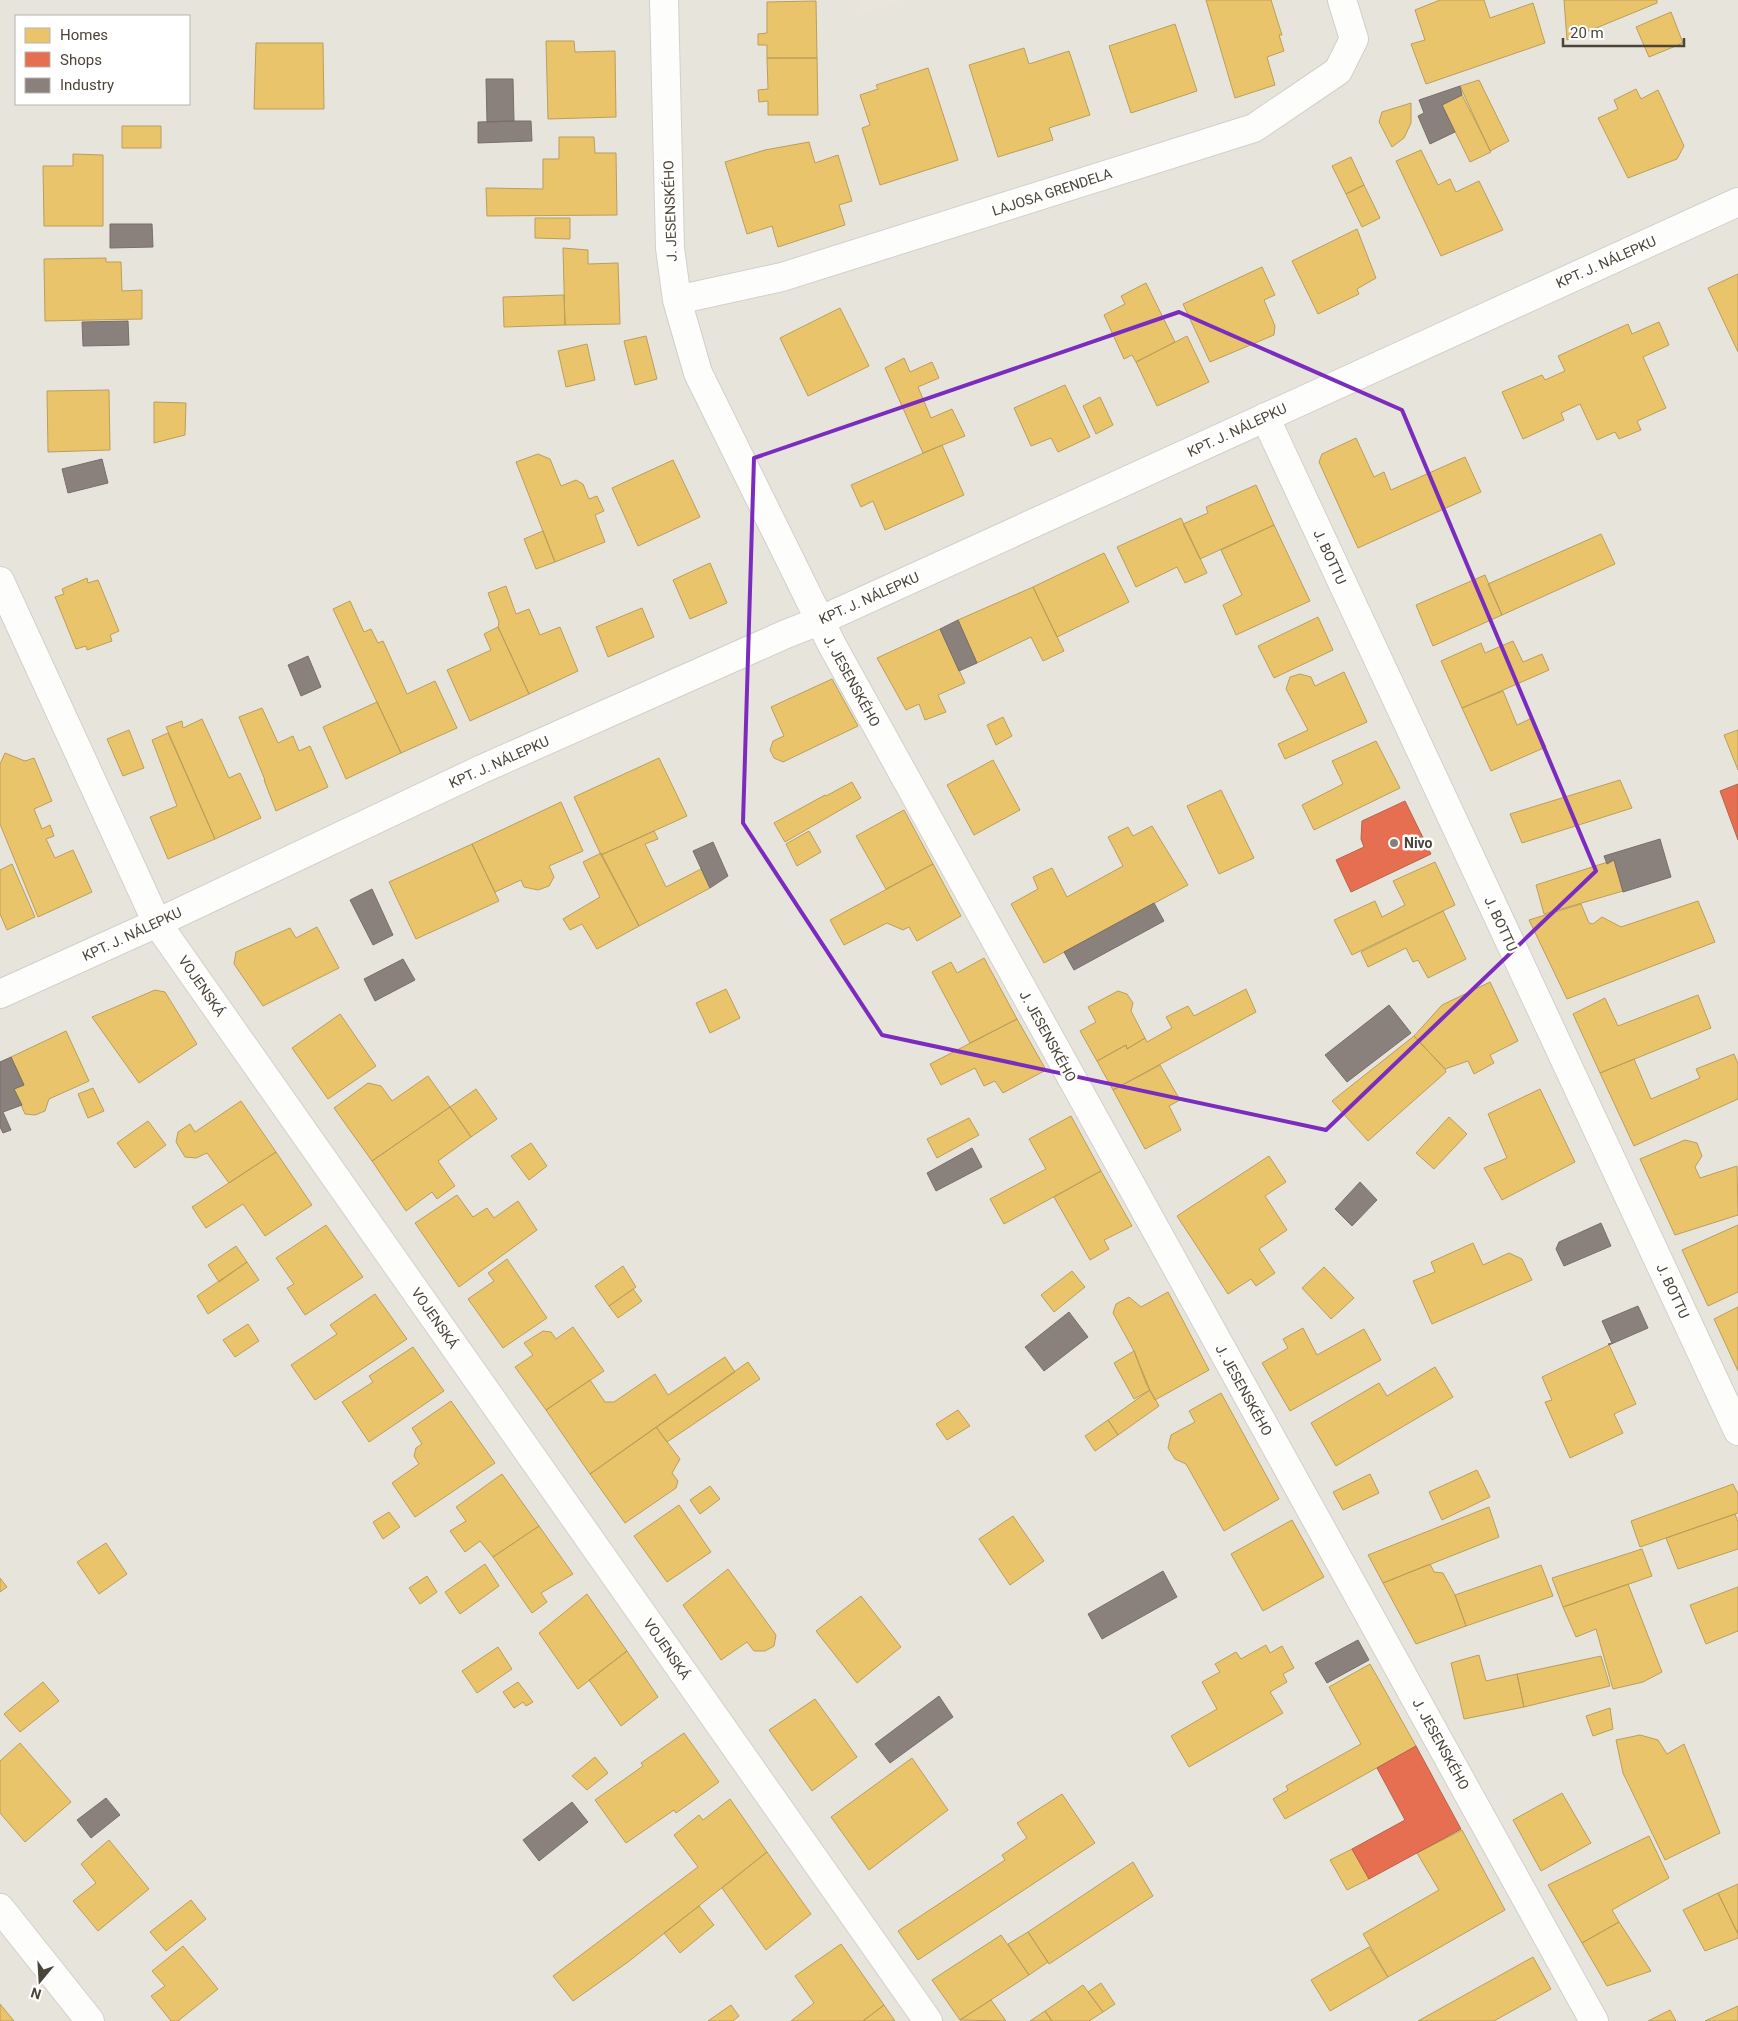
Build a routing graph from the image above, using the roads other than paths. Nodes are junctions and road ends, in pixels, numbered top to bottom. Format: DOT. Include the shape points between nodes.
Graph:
graph roads {
  1 [pos="664,0"];
  2 [pos="1342,0"];
  3 [pos="1738,202"];
  4 [pos="677,300"];
  5 [pos="1265,416"];
  6 [pos="0,581"];
  7 [pos="820,621"];
  8 [pos="157,923"];
  9 [pos="0,994"];
  10 [pos="1738,1431"];
  11 [pos="0,1908"];
  12 [pos="90,2021"];
  13 [pos="928,2021"];
  14 [pos="1594,2021"];
  1 -- 4 [label="street, J. JESENSKÉHO" via="670,248"];
  2 -- 4 [label="street, LAJOSA GRENDELA" via="1354,39 1338,71 1254,128 782,277"];
  3 -- 5 [label="street, KPT. J. NÁLEPKU"];
  4 -- 7 [label="street, J. JESENSKÉHO" via="698,373"];
  5 -- 7 [label="street, KPT. J. NÁLEPKU"];
  5 -- 10 [label="street, J. BOTTU"];
  6 -- 8 [label="street, VOJENSKÁ"];
  7 -- 8 [label="street, KPT. J. NÁLEPKU" via="482,769"];
  7 -- 14 [label="street, J. JESENSKÉHO"];
  8 -- 9 [label="street, KPT. J. NÁLEPKU"];
  8 -- 13 [label="street, VOJENSKÁ"];
  11 -- 12 [label="street"];
}
